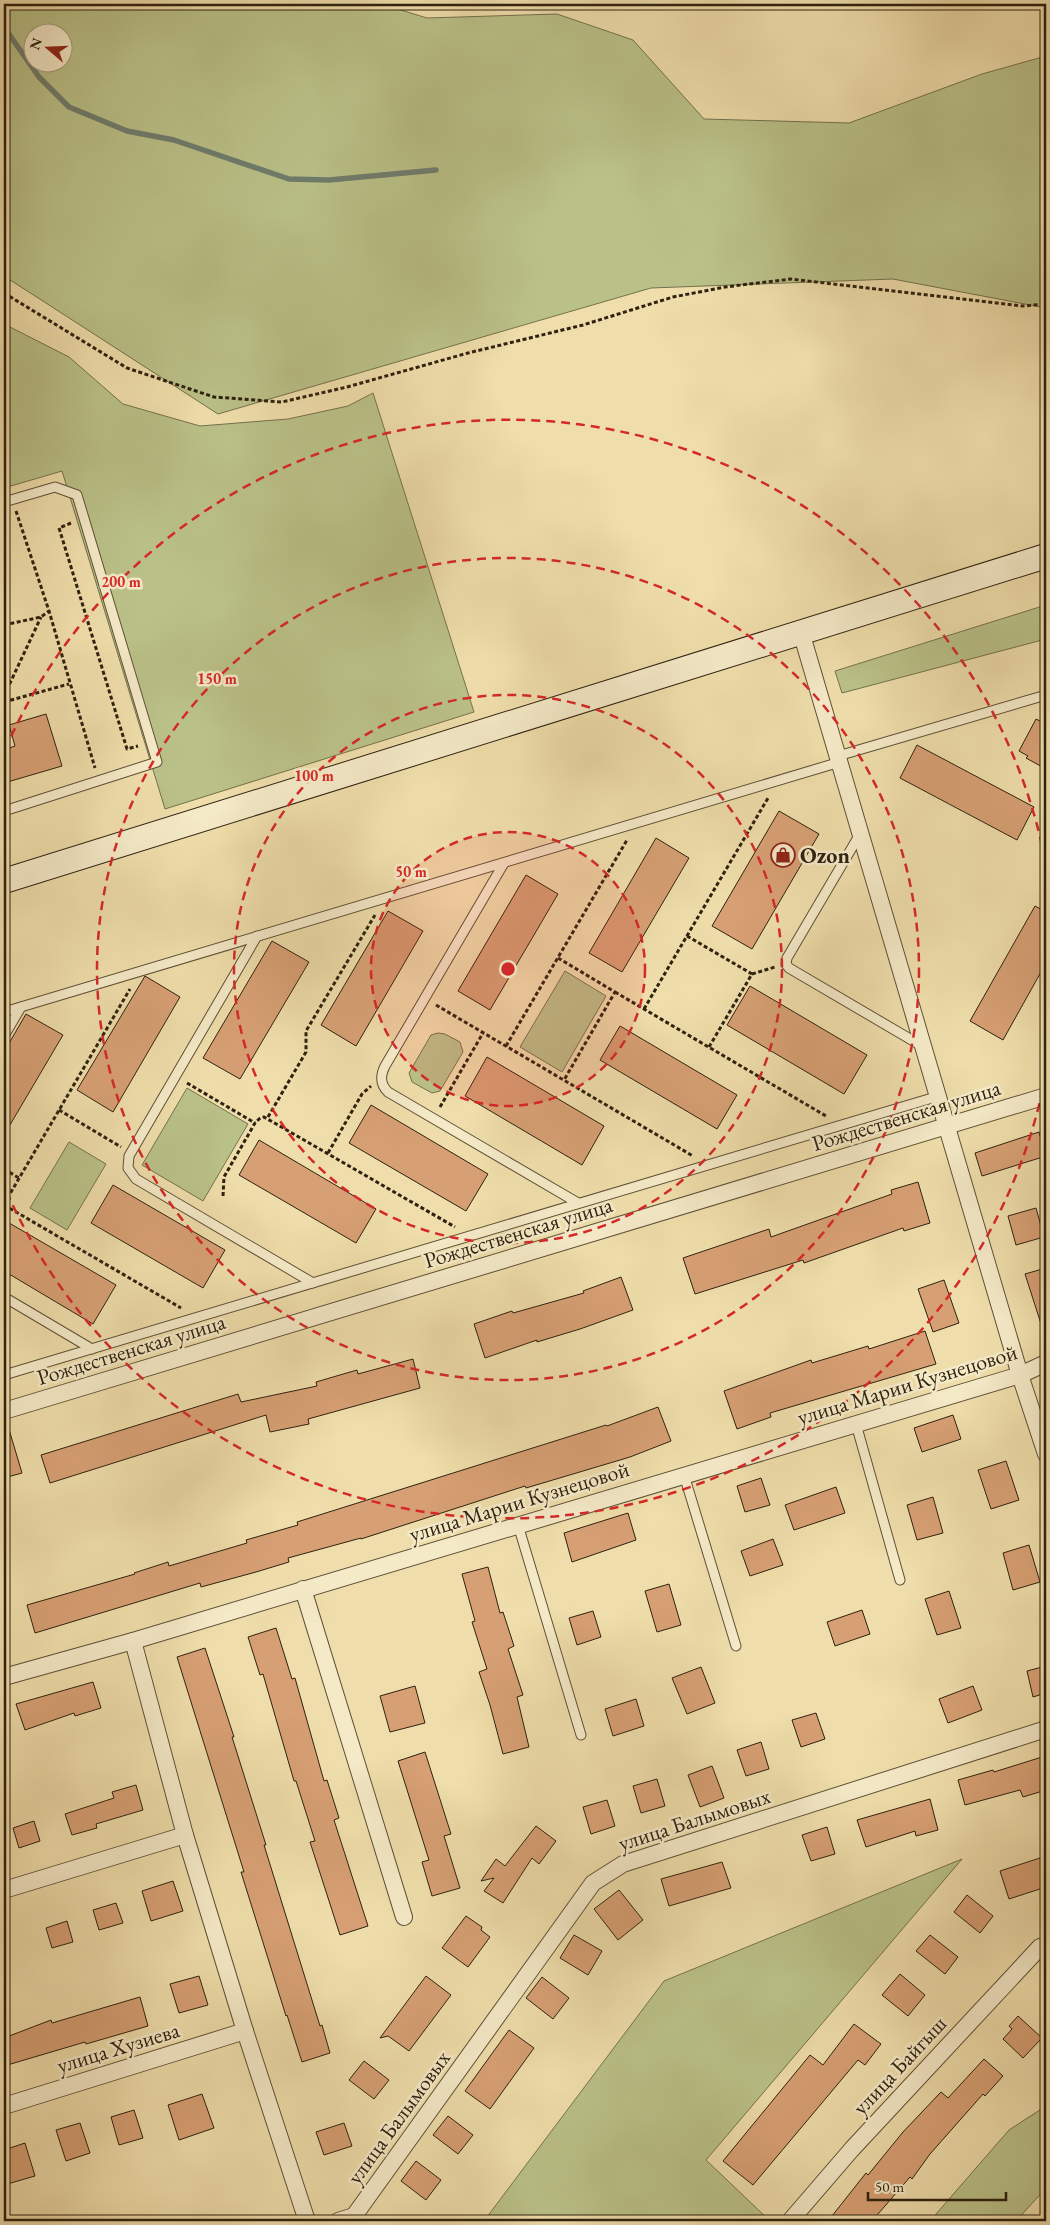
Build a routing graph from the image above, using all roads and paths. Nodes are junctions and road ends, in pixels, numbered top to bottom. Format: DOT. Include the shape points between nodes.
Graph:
graph roads {
  1 [pos="4,293"];
  2 [pos="1046,304"];
  3 [pos="8,501"];
  4 [pos="24,508"];
  5 [pos="16,510"];
  6 [pos="10,512"];
  7 [pos="69,518"];
  8 [pos="1046,556"];
  9 [pos="49,611"];
  10 [pos="41,617"];
  11 [pos="4,625"];
  12 [pos="802,632"];
  13 [pos="69,684"];
  14 [pos="1046,695"];
  15 [pos="4,696"];
  16 [pos="4,702"];
  17 [pos="141,750"];
  18 [pos="839,759"];
  19 [pos="99,780"];
  20 [pos="778,781"];
  21 [pos="4,811"];
  22 [pos="637,823"];
  23 [pos="861,832"];
  24 [pos="504,863"];
  25 [pos="4,880"];
  26 [pos="384,898"];
  27 [pos="257,936"];
  28 [pos="687,936"];
  29 [pos="558,958"];
  30 [pos="786,964"];
  31 [pos="140,971"];
  32 [pos="752,974"];
  33 [pos="616,992"];
  34 [pos="424,998"];
  35 [pos="21,1007"];
  36 [pos="644,1009"];
  37 [pos="4,1012"];
  38 [pos="483,1033"];
  39 [pos="4,1036"];
  40 [pos="506,1046"];
  41 [pos="709,1047"];
  42 [pos="925,1047"];
  43 [pos="176,1076"];
  44 [pos="564,1080"];
  45 [pos="381,1082"];
  46 [pos="939,1096"];
  47 [pos="1046,1096"];
  48 [pos="59,1110"];
  49 [pos="268,1117"];
  50 [pos="433,1118"];
  51 [pos="256,1123"];
  52 [pos="842,1125"];
  53 [pos="948,1125"];
  54 [pos="131,1152"];
  55 [pos="328,1152"];
  56 [pos="708,1165"];
  57 [pos="4,1169"];
  58 [pos="19,1178"];
  59 [pos="223,1196"];
  60 [pos="578,1203"];
  61 [pos="4,1204"];
  62 [pos="470,1236"];
  63 [pos="313,1282"];
  64 [pos="4,1297"];
  65 [pos="196,1318"];
  66 [pos="92,1349"];
  67 [pos="1046,1363"];
  68 [pos="4,1375"];
  69 [pos="1020,1375"];
  70 [pos="4,1411"];
  71 [pos="856,1424"];
  72 [pos="1046,1454"];
  73 [pos="684,1475"];
  74 [pos="518,1525"];
  75 [pos="900,1580"];
  76 [pos="303,1589"];
  77 [pos="133,1641"];
  78 [pos="736,1646"];
  79 [pos="4,1677"];
  80 [pos="1046,1729"];
  81 [pos="581,1735"];
  82 [pos="185,1835"];
  83 [pos="4,1890"];
  84 [pos="404,1916"];
  85 [pos="1046,1945"];
  86 [pos="245,2031"];
  87 [pos="4,2106"];
  88 [pos="306,2221"];
  89 [pos="338,2221"];
  90 [pos="790,2221"];
  1 -- 2 [label="path" via="127,368 214,397 282,402 583,325 673,297 726,287 791,279 1023,306"];
  3 -- 5 [label="path"];
  3 -- 19 [label="lane" via="55,487 77,495 157,762"];
  4 -- 5 [label="path"];
  5 -- 6 [label="path"];
  5 -- 9 [label="path"];
  7 -- 17 [label="path" via="71,524 59,528 127,749 140,745"];
  8 -- 12 [label="street"];
  9 -- 10 [label="path"];
  9 -- 13 [label="path"];
  10 -- 11 [label="path"];
  10 -- 15 [label="path"];
  12 -- 18 [label="street"];
  12 -- 25 [label="street"];
  13 -- 16 [label="path"];
  13 -- 19 [label="path"];
  14 -- 18 [label="lane"];
  18 -- 20 [label="lane"];
  18 -- 23 [label="street"];
  19 -- 21 [label="lane"];
  20 -- 22 [label="lane"];
  20 -- 28 [label="path"];
  22 -- 24 [label="lane"];
  22 -- 29 [label="path"];
  23 -- 30 [label="lane"];
  23 -- 42 [label="street"];
  24 -- 26 [label="lane"];
  24 -- 34 [label="lane"];
  26 -- 27 [label="lane"];
  26 -- 49 [label="path" via="306,1031 306,1052"];
  27 -- 31 [label="lane"];
  27 -- 43 [label="lane"];
  28 -- 32 [label="path"];
  28 -- 36 [label="path"];
  29 -- 33 [label="path"];
  29 -- 40 [label="path"];
  30 -- 32 [label="path"];
  30 -- 42 [label="lane"];
  31 -- 35 [label="lane"];
  31 -- 48 [label="path"];
  32 -- 41 [label="path"];
  33 -- 36 [label="path"];
  33 -- 44 [label="path"];
  34 -- 38 [label="path"];
  34 -- 45 [label="lane" via="385,1066"];
  35 -- 37 [label="lane"];
  35 -- 39 [label="lane"];
  36 -- 41 [label="path"];
  38 -- 40 [label="path"];
  38 -- 50 [label="path"];
  40 -- 44 [label="path"];
  41 -- 52 [label="path"];
  42 -- 46 [label="street"];
  43 -- 51 [label="path"];
  43 -- 54 [label="lane"];
  44 -- 56 [label="path"];
  45 -- 50 [label="lane" via="388,1092"];
  45 -- 55 [label="path" via="362,1094"];
  46 -- 52 [label="lane"];
  46 -- 53 [label="street"];
  47 -- 53 [label="street, Рождественская улица"];
  48 -- 54 [label="path"];
  48 -- 58 [label="path"];
  49 -- 51 [label="path" via="261,1117"];
  49 -- 55 [label="path"];
  50 -- 60 [label="lane"];
  51 -- 59 [label="path" via="224,1177"];
  52 -- 56 [label="lane"];
  53 -- 69 [label="street"];
  53 -- 70 [label="street, Рождественская улица"];
  54 -- 63 [label="lane" via="128,1168 136,1178"];
  55 -- 62 [label="path"];
  56 -- 60 [label="lane"];
  57 -- 58 [label="path"];
  58 -- 61 [label="path"];
  60 -- 62 [label="lane"];
  61 -- 65 [label="path"];
  62 -- 63 [label="lane"];
  63 -- 65 [label="lane"];
  64 -- 66 [label="lane"];
  65 -- 66 [label="lane"];
  66 -- 68 [label="lane"];
  67 -- 69 [label="street, улица Марии Кузнецовой"];
  69 -- 71 [label="street, улица Марии Кузнецовой"];
  69 -- 72 [label="street"];
  71 -- 73 [label="street, улица Марии Кузнецовой"];
  71 -- 75 [label="lane"];
  73 -- 74 [label="street, улица Марии Кузнецовой"];
  73 -- 78 [label="lane"];
  74 -- 76 [label="street, улица Марии Кузнецовой"];
  74 -- 81 [label="lane"];
  76 -- 77 [label="street, улица Марии Кузнецовой"];
  76 -- 84 [label="street"];
  77 -- 79 [label="street, улица Марии Кузнецовой"];
  77 -- 82 [label="street"];
  80 -- 89 [label="street, улица Балымовых" via="623,1864 593,1883 354,2216"];
  82 -- 83 [label="street"];
  82 -- 86 [label="street"];
  85 -- 90 [label="street, улица Байгыш" via="1040,1947 872,2128"];
  86 -- 87 [label="street, улица Хузиева"];
  86 -- 88 [label="street"];
}
